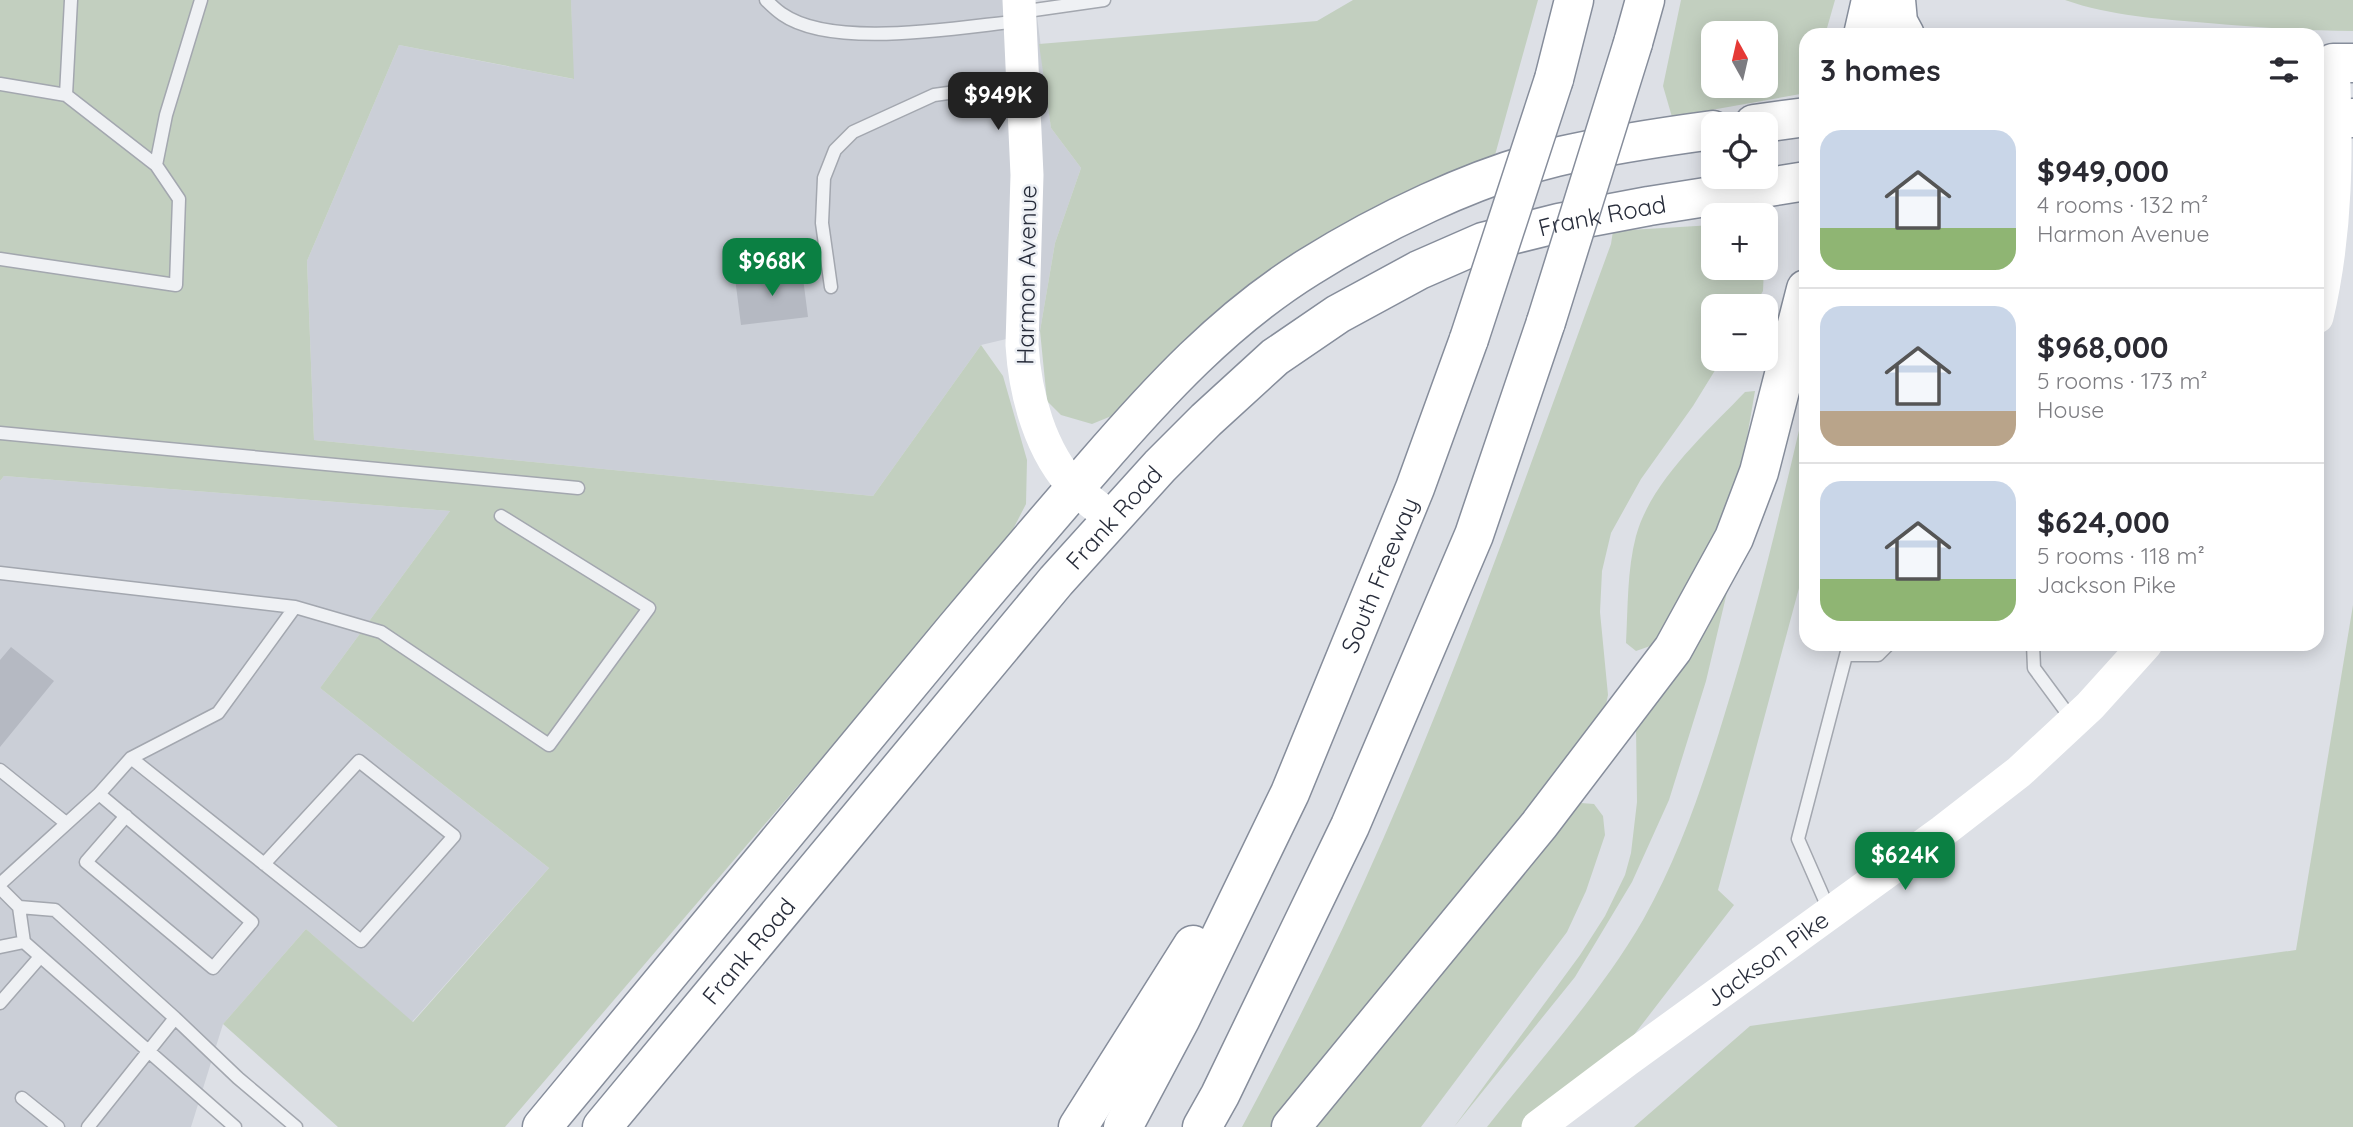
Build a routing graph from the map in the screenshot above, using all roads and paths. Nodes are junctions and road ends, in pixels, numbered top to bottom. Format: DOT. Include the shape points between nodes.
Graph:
graph roads {
  1 [pos="71,0"];
  2 [pos="201,0"];
  3 [pos="766,0"];
  4 [pos="1104,0"];
  5 [pos="1574,0"];
  6 [pos="1645,0"];
  7 [pos="1871,0"];
  8 [pos="1896,0"];
  9 [pos="1019,11"];
  10 [pos="1865,28"];
  11 [pos="1901,28"];
  12 [pos="2334,63"];
  13 [pos="1024,82"];
  14 [pos="0,84"];
  15 [pos="66,95"];
  16 [pos="1799,118"];
  17 [pos="2335,119"];
  18 [pos="1778,121"];
  19 [pos="1701,132"];
  20 [pos="156,165"];
  21 [pos="1799,182"];
  22 [pos="0,259"];
  23 [pos="2324,275"];
  24 [pos="831,287"];
  25 [pos="1799,316"];
  26 [pos="0,433"];
  27 [pos="578,488"];
  28 [pos="1075,488"];
  29 [pos="501,516"];
  30 [pos="1114,520"];
  31 [pos="0,573"];
  32 [pos="295,607"];
  33 [pos="1847,651"];
  34 [pos="1858,651"];
  35 [pos="1882,651"];
  36 [pos="2033,651"];
  37 [pos="2139,651"];
  38 [pos="2073,722"];
  39 [pos="131,758"];
  40 [pos="0,770"];
  41 [pos="1290,793"];
  42 [pos="99,794"];
  43 [pos="126,816"];
  44 [pos="66,823"];
  45 [pos="264,864"];
  46 [pos="0,886"];
  47 [pos="19,907"];
  48 [pos="1830,913"];
  49 [pos="24,942"];
  50 [pos="0,947"];
  51 [pos="40,957"];
  52 [pos="0,1003"];
  53 [pos="176,1018"];
  54 [pos="149,1052"];
  55 [pos="22,1098"];
  56 [pos="58,1127"];
  57 [pos="88,1127"];
  58 [pos="235,1127"];
  59 [pos="296,1127"];
  60 [pos="542,1127"];
  61 [pos="602,1127"];
  62 [pos="1078,1127"];
  63 [pos="1123,1127"];
  64 [pos="1202,1127"];
  65 [pos="1291,1127"];
  66 [pos="1538,1127"];
  1 -- 15 [label="lane"];
  2 -- 20 [label="lane" via="166,114"];
  3 -- 9 [label="lane" via="783,15 812,27 872,35"];
  4 -- 9 [label="lane"];
  5 -- 41 [label="highway, South Freeway, bridge" via="1554,79 1469,339 1415,488"];
  6 -- 64 [label="highway, bridge" via="1546,322 1474,535 1350,826"];
  7 -- 10 [label="highway"];
  8 -- 11 [label="highway"];
  9 -- 13 [label="main road, Harmon Avenue"];
  12 -- 17 [label="main road"];
  13 -- 24 [label="lane" via="934,95 853,132 835,150 824,178 822,223"];
  13 -- 28 [label="main road, Harmon Avenue" via="1023,365 1033,412"];
  14 -- 15 [label="lane"];
  15 -- 20 [label="lane"];
  16 -- 18 [label="highway"];
  17 -- 23 [label="main road" via="2336,183"];
  19 -- 28 [label="highway, Frank Road" via="1553,158 1468,186 1368,232 1268,296 1188,363"];
  20 -- 22 [label="lane" via="179,199 176,285"];
  21 -- 30 [label="highway, Frank Road" via="1559,223 1483,242 1419,270 1338,314 1275,357 1160,466"];
  25 -- 65 [label="highway" via="1759,472 1734,538 1673,649 1539,825"];
  26 -- 27 [label="lane"];
  28 -- 30 [label="main road, Harmon Avenue"];
  28 -- 60 [label="highway, Frank Road"];
  29 -- 32 [label="lane" via="649,608 548,745 381,632"];
  30 -- 61 [label="highway, Frank Road" via="1056,581"];
  31 -- 32 [label="lane"];
  32 -- 39 [label="lane" via="218,713"];
  33 -- 48 [label="lane" via="1798,839"];
  34 -- 35 [label="lane" via="1878,655"];
  36 -- 38 [label="lane" via="2034,668"];
  37 -- 38 [label="main road, Jackson Pike"];
  38 -- 48 [label="main road, Jackson Pike" via="2019,772"];
  39 -- 42 [label="lane"];
  39 -- 45 [label="lane"];
  40 -- 44 [label="lane"];
  41 -- 62 [label="highway"];
  41 -- 63 [label="highway, South Freeway"];
  42 -- 43 [label="lane"];
  42 -- 44 [label="lane"];
  43 -- 43 [label="lane" via="252,922 213,968 86,862"];
  44 -- 46 [label="lane"];
  45 -- 45 [label="lane" via="361,941 454,836 359,761"];
  46 -- 47 [label="lane"];
  47 -- 49 [label="lane"];
  47 -- 53 [label="lane" via="55,910"];
  48 -- 66 [label="main road, Jackson Pike"];
  49 -- 50 [label="lane"];
  49 -- 51 [label="lane"];
  51 -- 52 [label="lane"];
  51 -- 54 [label="lane"];
  53 -- 54 [label="lane"];
  53 -- 59 [label="lane"];
  54 -- 57 [label="lane"];
  54 -- 58 [label="lane"];
  55 -- 56 [label="lane"];
}
